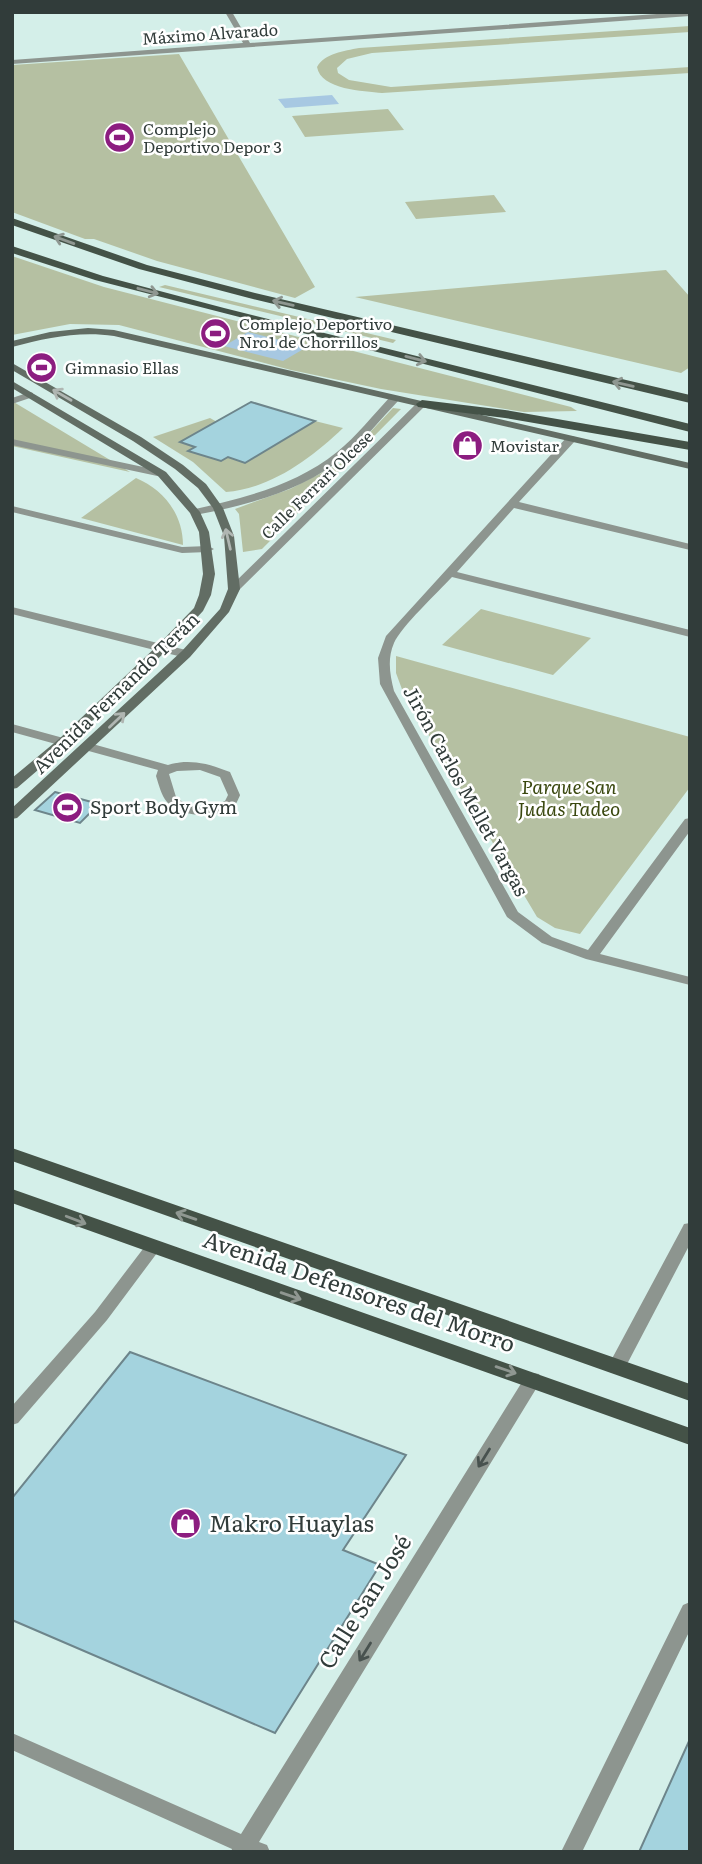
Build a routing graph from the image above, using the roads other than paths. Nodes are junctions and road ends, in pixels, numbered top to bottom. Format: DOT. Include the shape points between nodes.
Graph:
graph roads {
  1 [pos="228,12"];
  2 [pos="690,14"];
  3 [pos="248,45"];
  4 [pos="12,62"];
  5 [pos="12,221"];
  6 [pos="12,249"];
  7 [pos="12,344"];
  8 [pos="12,366"];
  9 [pos="12,384"];
  10 [pos="30,394"];
  11 [pos="394,399"];
  12 [pos="690,400"];
  13 [pos="12,401"];
  14 [pos="422,404"];
  15 [pos="690,428"];
  16 [pos="571,439"];
  17 [pos="12,442"];
  18 [pos="690,446"];
  19 [pos="690,466"];
  20 [pos="162,474"];
  21 [pos="512,504"];
  22 [pos="218,508"];
  23 [pos="12,509"];
  24 [pos="195,512"];
  25 [pos="690,547"];
  26 [pos="208,550"];
  27 [pos="449,573"];
  28 [pos="234,589"];
  29 [pos="12,610"];
  30 [pos="690,634"];
  31 [pos="162,648"];
  32 [pos="186,654"];
  33 [pos="12,728"];
  34 [pos="63,742"];
  35 [pos="89,747"];
  36 [pos="167,769"];
  37 [pos="12,785"];
  38 [pos="12,815"];
  39 [pos="690,821"];
  40 [pos="592,956"];
  41 [pos="690,981"];
  42 [pos="12,1154"];
  43 [pos="12,1196"];
  44 [pos="690,1228"];
  45 [pos="152,1249"];
  46 [pos="616,1368"];
  47 [pos="533,1379"];
  48 [pos="690,1392"];
  49 [pos="12,1418"];
  50 [pos="690,1437"];
  51 [pos="690,1610"];
  52 [pos="12,1741"];
  53 [pos="249,1850"];
  54 [pos="571,1852"];
  1 -- 3 [label="street"];
  2 -- 3 [label="street, Máximo Alvarado"];
  3 -- 4 [label="street, Máximo Alvarado"];
  12 -- 5 [label="main road, one-way" via="143,267"];
  6 -- 15 [label="main road, one-way" via="99,278"];
  7 -- 11 [label="main road" via="75,330 114,333"];
  22 -- 8 [label="main road, one-way" via="180,467"];
  9 -- 10 [label="main road, Avenida Fernando Terán"];
  10 -- 13 [label="street"];
  10 -- 20 [label="main road, Avenida Fernando Terán"];
  11 -- 14 [label="main road"];
  11 -- 22 [label="street, Calle Ferrari Olcese" via="341,455 311,474"];
  14 -- 16 [label="main road"];
  14 -- 18 [label="main road"];
  14 -- 28 [label="street, Calle Ferrari Olcese"];
  16 -- 19 [label="main road"];
  16 -- 21 [label="street, Jirón Carlos Mellet Vargas"];
  17 -- 20 [label="street"];
  20 -- 24 [label="main road, Avenida Fernando Terán"];
  21 -- 25 [label="street"];
  21 -- 27 [label="street, Jirón Carlos Mellet Vargas"];
  22 -- 24 [label="street, Calle Ferrari Olcese"];
  28 -- 22 [label="main road, one-way" via="229,536"];
  23 -- 26 [label="street" via="182,550"];
  24 -- 26 [label="main road, Avenida Fernando Terán"];
  26 -- 31 [label="main road, Avenida Fernando Terán" via="209,574 199,609"];
  27 -- 30 [label="street"];
  27 -- 40 [label="street, Jirón Carlos Mellet Vargas" via="390,638 382,663 388,691 512,914 547,940"];
  28 -- 32 [label="main road, Avenida Fernando Terán" via="225,610"];
  29 -- 31 [label="street"];
  31 -- 32 [label="street"];
  31 -- 34 [label="main road, Avenida Fernando Terán"];
  35 -- 32 [label="main road, Avenida Fernando Terán, one-way"];
  33 -- 34 [label="street"];
  34 -- 37 [label="main road, Avenida Fernando Terán"];
  35 -- 36 [label="street"];
  35 -- 38 [label="main road, Avenida Fernando Terán"];
  36 -- 36 [label="street" via="162,776 171,799 182,808 215,810 234,799 225,775 216,770 202,766"];
  39 -- 40 [label="street"];
  40 -- 41 [label="street, Jirón Carlos Mellet Vargas"];
  46 -- 42 [label="main road, Avenida Defensores del Morro, one-way"];
  43 -- 45 [label="main road, Avenida Defensores del Morro, one-way"];
  44 -- 46 [label="street"];
  45 -- 47 [label="main road, Avenida Defensores del Morro, one-way"];
  45 -- 49 [label="street"];
  46 -- 48 [label="main road, Avenida Defensores del Morro"];
  47 -- 50 [label="main road, Avenida Defensores del Morro"];
  47 -- 53 [label="street, Calle San José, one-way"];
  51 -- 54 [label="street"];
  52 -- 53 [label="street"];
}
